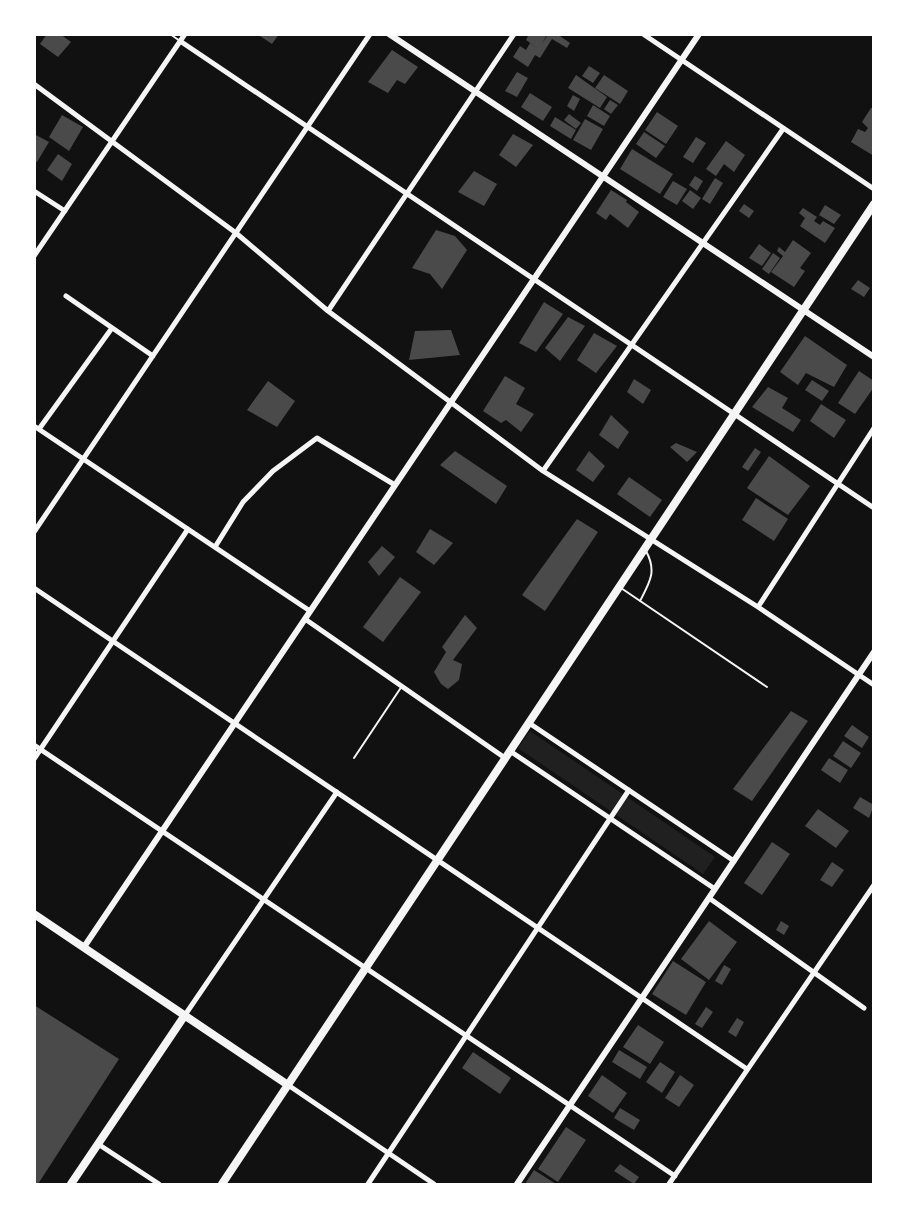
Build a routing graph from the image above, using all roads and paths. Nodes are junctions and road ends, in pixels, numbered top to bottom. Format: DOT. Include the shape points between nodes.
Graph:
graph roads {
  1 [pos="170,34"];
  2 [pos="185,34"];
  3 [pos="370,34"];
  4 [pos="388,34"];
  5 [pos="514,34"];
  6 [pos="643,34"];
  7 [pos="699,34"];
  8 [pos="180,41"];
  9 [pos="681,60"];
  10 [pos="34,84"];
  11 [pos="475,92"];
  12 [pos="308,127"];
  13 [pos="783,129"];
  14 [pos="113,140"];
  15 [pos="603,176"];
  16 [pos="873,189"];
  17 [pos="34,191"];
  18 [pos="407,194"];
  19 [pos="873,204"];
  20 [pos="65,211"];
  21 [pos="236,233"];
  22 [pos="703,243"];
  23 [pos="34,256"];
  24 [pos="534,279"];
  25 [pos="66,296"];
  26 [pos="804,309"];
  27 [pos="328,311"];
  28 [pos="112,328"];
  29 [pos="631,345"];
  30 [pos="153,356"];
  31 [pos="873,357"];
  32 [pos="450,404"];
  33 [pos="734,414"];
  34 [pos="37,427"];
  35 [pos="873,428"];
  36 [pos="84,459"];
  37 [pos="543,471"];
  38 [pos="838,484"];
  39 [pos="395,485"];
  40 [pos="873,508"];
  41 [pos="188,529"];
  42 [pos="34,532"];
  43 [pos="650,540"];
  44 [pos="215,547"];
  45 [pos="644,548"];
  46 [pos="619,586"];
  47 [pos="34,588"];
  48 [pos="640,601"];
  49 [pos="758,607"];
  50 [pos="310,611"];
  51 [pos="305,620"];
  52 [pos="113,641"];
  53 [pos="873,652"];
  54 [pos="858,675"];
  55 [pos="873,685"];
  56 [pos="402,686"];
  57 [pos="767,687"];
  58 [pos="235,723"];
  59 [pos="529,723"];
  60 [pos="34,745"];
  61 [pos="41,749"];
  62 [pos="507,754"];
  63 [pos="354,758"];
  64 [pos="34,759"];
  65 [pos="629,790"];
  66 [pos="337,792"];
  67 [pos="610,819"];
  68 [pos="162,831"];
  69 [pos="437,860"];
  70 [pos="734,861"];
  71 [pos="873,885"];
  72 [pos="715,889"];
  73 [pos="709,898"];
  74 [pos="264,899"];
  75 [pos="34,914"];
  76 [pos="538,928"];
  77 [pos="84,947"];
  78 [pos="366,967"];
  79 [pos="816,971"];
  80 [pos="642,998"];
  81 [pos="864,1008"];
  82 [pos="185,1015"];
  83 [pos="466,1035"];
  84 [pos="747,1070"];
  85 [pos="288,1085"];
  86 [pos="570,1105"];
  87 [pos="98,1144"];
  88 [pos="388,1154"];
  89 [pos="675,1176"];
  90 [pos="71,1185"];
  91 [pos="159,1185"];
  92 [pos="222,1185"];
  93 [pos="368,1185"];
  94 [pos="434,1185"];
  95 [pos="517,1185"];
  96 [pos="669,1185"];
  1 -- 8 [label="lane"];
  2 -- 8 [label="street"];
  3 -- 12 [label="street"];
  4 -- 11 [label="street"];
  5 -- 11 [label="street"];
  6 -- 9 [label="street"];
  7 -- 9 [label="street"];
  8 -- 12 [label="street"];
  8 -- 14 [label="street"];
  9 -- 13 [label="street"];
  9 -- 15 [label="street"];
  10 -- 14 [label="street"];
  11 -- 15 [label="street"];
  11 -- 18 [label="street"];
  12 -- 18 [label="street"];
  12 -- 21 [label="street"];
  13 -- 16 [label="street"];
  13 -- 22 [label="street"];
  14 -- 20 [label="street"];
  14 -- 21 [label="street"];
  15 -- 22 [label="street"];
  15 -- 24 [label="street"];
  17 -- 20 [label="street"];
  18 -- 24 [label="street"];
  18 -- 27 [label="street"];
  19 -- 26 [label="main road"];
  20 -- 23 [label="street"];
  21 -- 27 [label="street"];
  21 -- 30 [label="street"];
  22 -- 26 [label="street"];
  22 -- 29 [label="street"];
  24 -- 29 [label="street"];
  24 -- 32 [label="street"];
  25 -- 28 [label="street"];
  26 -- 31 [label="street"];
  26 -- 33 [label="main road"];
  27 -- 32 [label="street"];
  28 -- 30 [label="street"];
  28 -- 34 [label="street"];
  29 -- 33 [label="street"];
  29 -- 37 [label="street"];
  30 -- 36 [label="street"];
  32 -- 37 [label="street"];
  32 -- 39 [label="street"];
  33 -- 38 [label="street"];
  33 -- 43 [label="main road"];
  34 -- 36 [label="street"];
  35 -- 38 [label="street"];
  36 -- 41 [label="street"];
  36 -- 42 [label="street"];
  37 -- 43 [label="street"];
  38 -- 40 [label="street"];
  38 -- 49 [label="street"];
  39 -- 44 [label="street" via="317,438 273,471 243,502"];
  39 -- 50 [label="street"];
  41 -- 44 [label="street"];
  41 -- 52 [label="street"];
  43 -- 45 [label="main road"];
  43 -- 49 [label="street"];
  44 -- 50 [label="street"];
  45 -- 46 [label="main road"];
  45 -- 48 [label="lane" via="650,559 652,579"];
  46 -- 48 [label="lane"];
  46 -- 59 [label="main road"];
  47 -- 52 [label="street"];
  48 -- 57 [label="lane"];
  49 -- 54 [label="street"];
  50 -- 51 [label="street"];
  51 -- 56 [label="street"];
  51 -- 58 [label="street"];
  52 -- 58 [label="street"];
  52 -- 61 [label="street"];
  53 -- 54 [label="street"];
  54 -- 55 [label="street"];
  54 -- 70 [label="street"];
  56 -- 62 [label="street"];
  56 -- 63 [label="lane"];
  58 -- 66 [label="street"];
  58 -- 68 [label="street"];
  59 -- 62 [label="main road"];
  59 -- 65 [label="street"];
  60 -- 61 [label="street"];
  61 -- 64 [label="street"];
  61 -- 68 [label="street"];
  62 -- 67 [label="street"];
  62 -- 69 [label="main road"];
  65 -- 67 [label="street"];
  65 -- 70 [label="street"];
  66 -- 69 [label="street"];
  66 -- 74 [label="street"];
  67 -- 72 [label="street"];
  67 -- 76 [label="street"];
  68 -- 74 [label="street"];
  68 -- 77 [label="street"];
  69 -- 76 [label="street"];
  69 -- 78 [label="main road"];
  70 -- 72 [label="street"];
  71 -- 79 [label="street"];
  72 -- 73 [label="street"];
  73 -- 79 [label="street"];
  73 -- 80 [label="street"];
  74 -- 78 [label="street"];
  74 -- 82 [label="street"];
  75 -- 77 [label="main road"];
  76 -- 80 [label="street"];
  76 -- 83 [label="street"];
  77 -- 82 [label="main road"];
  78 -- 83 [label="street"];
  78 -- 85 [label="main road"];
  79 -- 81 [label="street"];
  79 -- 84 [label="street"];
  80 -- 84 [label="street"];
  80 -- 86 [label="street"];
  82 -- 85 [label="main road"];
  82 -- 87 [label="main road"];
  83 -- 86 [label="street"];
  83 -- 88 [label="street"];
  84 -- 89 [label="street"];
  85 -- 88 [label="street"];
  85 -- 92 [label="main road"];
  86 -- 89 [label="street"];
  86 -- 95 [label="street"];
  87 -- 90 [label="main road"];
  87 -- 91 [label="street"];
  88 -- 93 [label="street"];
  88 -- 94 [label="street"];
  89 -- 96 [label="street"];
}
